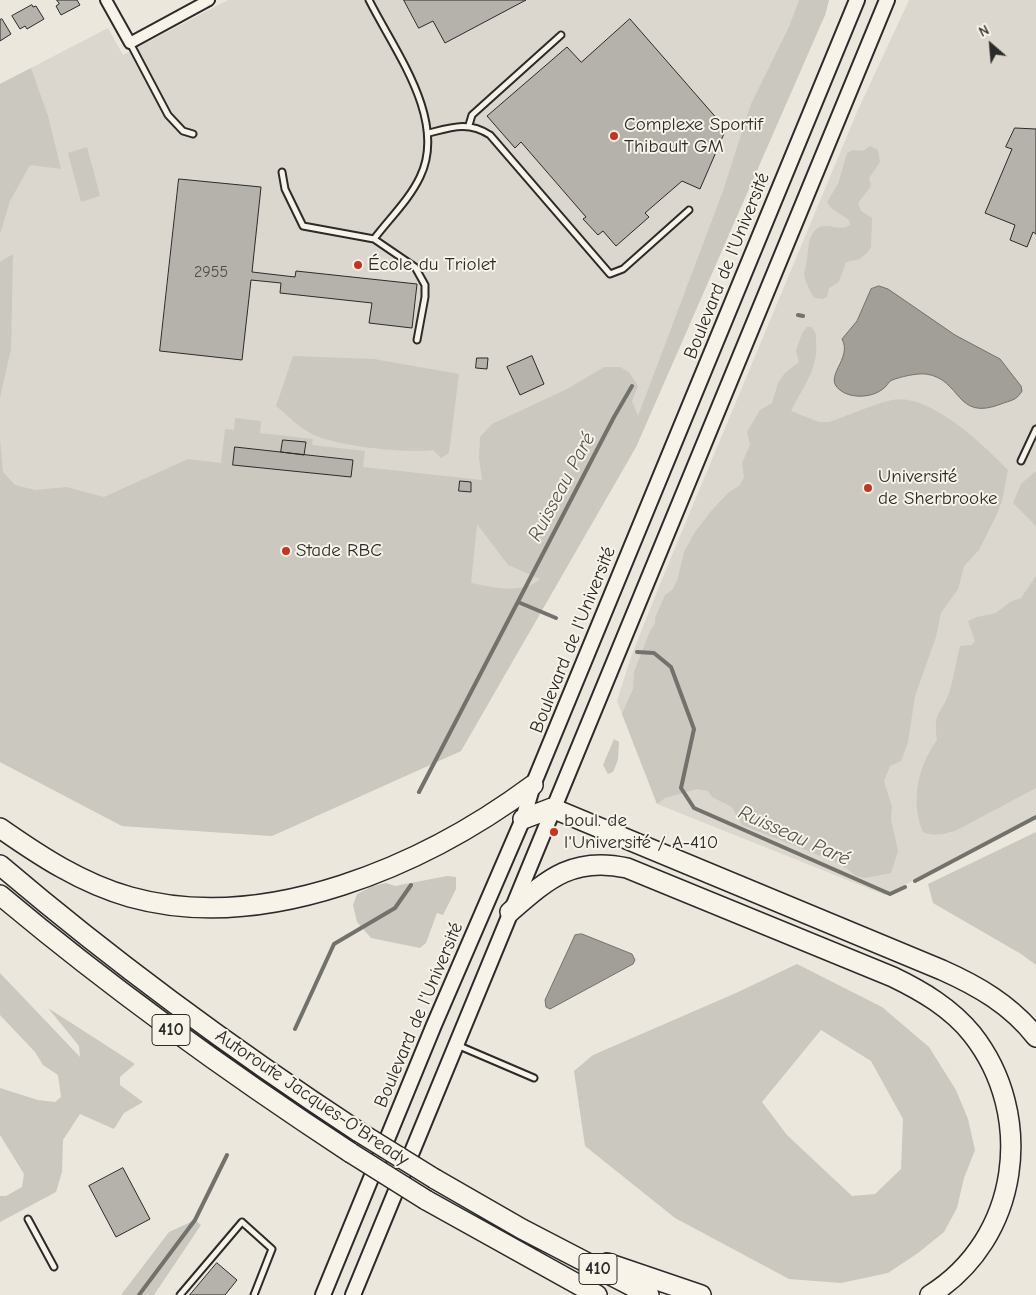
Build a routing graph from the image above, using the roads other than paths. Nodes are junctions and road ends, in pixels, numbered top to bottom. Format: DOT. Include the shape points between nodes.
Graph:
graph roads {
  1 [pos="106,0"];
  2 [pos="209,0"];
  3 [pos="369,0"];
  4 [pos="857,0"];
  5 [pos="886,0"];
  6 [pos="561,35"];
  7 [pos="130,43"];
  8 [pos="468,125"];
  9 [pos="429,133"];
  10 [pos="193,134"];
  11 [pos="282,172"];
  12 [pos="689,210"];
  13 [pos="374,239"];
  14 [pos="417,340"];
  15 [pos="1036,429"];
  16 [pos="1020,461"];
  17 [pos="533,785"];
  18 [pos="552,808"];
  19 [pos="524,819"];
  20 [pos="0,828"];
  21 [pos="0,865"];
  22 [pos="0,895"];
  23 [pos="510,912"];
  24 [pos="1036,1037"];
  25 [pos="456,1044"];
  26 [pos="534,1078"];
  27 [pos="28,1219"];
  28 [pos="546,1242"];
  29 [pos="542,1266"];
  30 [pos="54,1267"];
  31 [pos="180,1295"];
  32 [pos="254,1295"];
  33 [pos="323,1295"];
  34 [pos="353,1295"];
  35 [pos="584,1295"];
  36 [pos="597,1295"];
  37 [pos="649,1295"];
  38 [pos="700,1295"];
  39 [pos="930,1295"];
  1 -- 7 [label="street"];
  2 -- 7 [label="street"];
  3 -- 9 [label="lane" via="412,82"];
  4 -- 17 [label="main road, Boulevard de l'Université"];
  5 -- 18 [label="main road"];
  6 -- 8 [label="lane" via="472,115"];
  7 -- 10 [label="lane" via="168,115 183,131"];
  8 -- 9 [label="lane"];
  8 -- 12 [label="lane" via="490,135 610,274 623,269"];
  9 -- 13 [label="lane" via="427,159 420,178"];
  11 -- 13 [label="lane" via="285,189 303,226"];
  13 -- 14 [label="lane" via="415,267 425,284"];
  15 -- 16 [label="lane"];
  17 -- 19 [label="main road, Boulevard de l'Université"];
  17 -- 20 [label="highway" via="475,824 386,868 314,893 243,907 180,906 118,893 58,866"];
  18 -- 19 [label="highway"];
  18 -- 23 [label="main road"];
  18 -- 24 [label="highway" via="958,978 1006,1005"];
  19 -- 33 [label="main road, Boulevard de l'Université" via="434,1025"];
  21 -- 28 [label="highway, Autoroute Jacques-O'Bready / 410, bridge" via="190,1016 359,1132"];
  22 -- 29 [label="highway, Autoroute Jacques-O'Bready / 410, bridge" via="74,956 248,1085 426,1200"];
  23 -- 25 [label="main road"];
  23 -- 39 [label="highway" via="547,881 568,870 595,864 627,868 893,977 951,1012 977,1040 1000,1081 1010,1116 1012,1164 1006,1194 990,1232 960,1272"];
  25 -- 26 [label="lane"];
  25 -- 34 [label="main road"];
  27 -- 30 [label="lane"];
  28 -- 37 [label="highway, Autoroute Jacques-O'Bready / 410"];
  28 -- 38 [label="highway"];
  29 -- 35 [label="highway"];
  29 -- 36 [label="highway, Autoroute Jacques-O'Bready / 410"];
  31 -- 32 [label="lane" via="242,1222 272,1249"];
}
